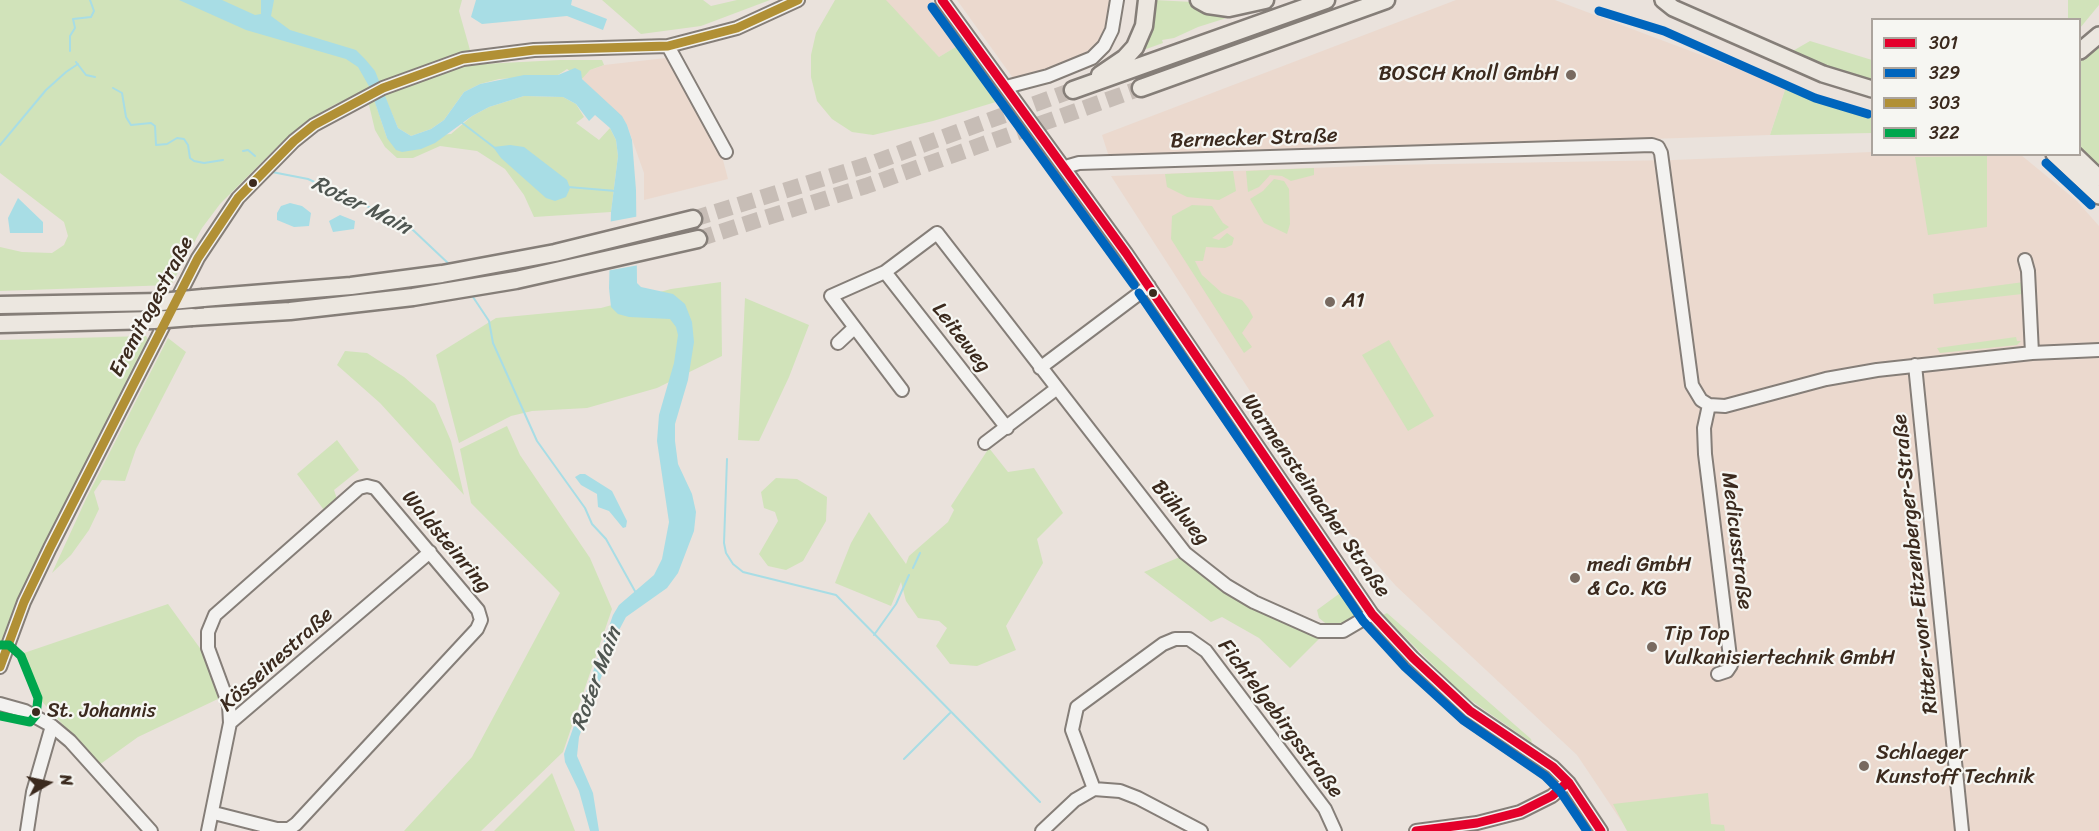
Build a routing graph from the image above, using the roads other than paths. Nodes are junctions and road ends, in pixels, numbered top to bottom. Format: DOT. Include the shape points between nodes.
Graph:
graph roads {
  1 [pos="798,0"];
  2 [pos="942,0"];
  3 [pos="1118,0"];
  4 [pos="1148,0"];
  5 [pos="1199,0"];
  6 [pos="1265,0"];
  7 [pos="1326,0"];
  8 [pos="1386,0"];
  9 [pos="1663,0"];
  10 [pos="2099,35"];
  11 [pos="668,46"];
  12 [pos="2081,49"];
  13 [pos="1006,87"];
  14 [pos="1141,88"];
  15 [pos="1871,89"];
  16 [pos="726,152"];
  17 [pos="2056,156"];
  18 [pos="2076,156"];
  19 [pos="1065,167"];
  20 [pos="2099,178"];
  21 [pos="2099,196"];
  22 [pos="693,219"];
  23 [pos="698,239"];
  24 [pos="2025,260"];
  25 [pos="885,272"];
  26 [pos="1149,286"];
  27 [pos="0,305"];
  28 [pos="0,324"];
  29 [pos="854,328"];
  30 [pos="838,343"];
  31 [pos="2099,350"];
  32 [pos="2032,353"];
  33 [pos="1915,365"];
  34 [pos="1040,368"];
  35 [pos="1056,389"];
  36 [pos="902,390"];
  37 [pos="1709,405"];
  38 [pos="1007,428"];
  39 [pos="985,443"];
  40 [pos="430,552"];
  41 [pos="1372,614"];
  42 [pos="0,666"];
  43 [pos="1718,674"];
  44 [pos="0,704"];
  45 [pos="230,723"];
  46 [pos="52,726"];
  47 [pos="1568,782"];
  48 [pos="1094,789"];
  49 [pos="214,813"];
  50 [pos="137,817"];
  51 [pos="1478,827"];
  52 [pos="1196,830"];
  53 [pos="27,831"];
  54 [pos="137,831"];
  55 [pos="151,831"];
  56 [pos="208,831"];
  57 [pos="1042,831"];
  58 [pos="1335,831"];
  59 [pos="1416,831"];
  60 [pos="1601,831"];
  61 [pos="1962,831"];
  1 -- 11 [label="street, Eremitagestraße" via="737,28"];
  2 -- 13 [label="street"];
  3 -- 13 [label="street" via="1112,30 1092,58"];
  4 -- 7 [label="highway" via="1146,20 1135,47 1109,70 1073,90"];
  5 -- 6 [label="highway" via="1229,8"];
  8 -- 14 [label="highway"];
  9 -- 15 [label="main road" via="1672,8 1823,74"];
  10 -- 12 [label="main road"];
  11 -- 16 [label="street"];
  11 -- 42 [label="street, Eremitagestraße" via="534,51 463,59 383,88 314,125 267,167 223,218 198,258 50,548"];
  13 -- 19 [label="street"];
  17 -- 21 [label="main road"];
  18 -- 20 [label="main road"];
  19 -- 26 [label="street, Warmensteinacher Straße"];
  19 -- 37 [label="street, Bernecker Straße" via="1079,163 1658,147 1692,385"];
  22 -- 27 [label="highway, bridge" via="504,263 351,286 161,302"];
  23 -- 28 [label="highway, bridge" via="456,291 302,310 154,320"];
  24 -- 32 [label="street"];
  25 -- 29 [label="street" via="832,293 831,299"];
  25 -- 34 [label="street, Bühlweg" via="937,233"];
  25 -- 38 [label="street, Leiteweg"];
  26 -- 34 [label="street"];
  26 -- 41 [label="street, Warmensteinacher Straße"];
  29 -- 30 [label="street"];
  29 -- 36 [label="street"];
  31 -- 32 [label="street"];
  32 -- 33 [label="street"];
  33 -- 37 [label="street" via="1826,379 1725,405"];
  33 -- 61 [label="street, Ritter-von-Eitzenberger-Straße"];
  34 -- 35 [label="street, Bühlweg"];
  35 -- 38 [label="street"];
  35 -- 41 [label="street, Bühlweg" via="1181,548 1203,568 1254,602 1319,631 1342,631"];
  37 -- 43 [label="street, Medicusstraße" via="1704,428 1705,454 1731,665"];
  38 -- 39 [label="street"];
  40 -- 45 [label="street, Kösseinestraße"];
  40 -- 45 [label="street, Waldsteinring" via="375,488 359,488 215,615 210,624 208,648 229,705"];
  40 -- 49 [label="street, Waldsteinring" via="478,610 481,620 477,629 289,829"];
  41 -- 47 [label="street, Warmensteinacher Straße" via="1470,711 1553,767"];
  44 -- 46 [label="street" via="26,711"];
  45 -- 49 [label="street, Kösseinestraße"];
  46 -- 50 [label="street"];
  46 -- 53 [label="street" via="33,792"];
  47 -- 51 [label="street" via="1534,806"];
  47 -- 60 [label="street, Warmensteinacher Straße"];
  48 -- 52 [label="street" via="1120,791 1138,798"];
  48 -- 57 [label="street" via="1075,800"];
  48 -- 58 [label="street, Fichtelgebirgsstraße" via="1072,730 1077,707 1166,643 1189,639 1206,651 1325,809"];
  49 -- 56 [label="street, Kösseinestraße"];
  50 -- 54 [label="street"];
  50 -- 55 [label="street"];
  51 -- 59 [label="street"];
}
